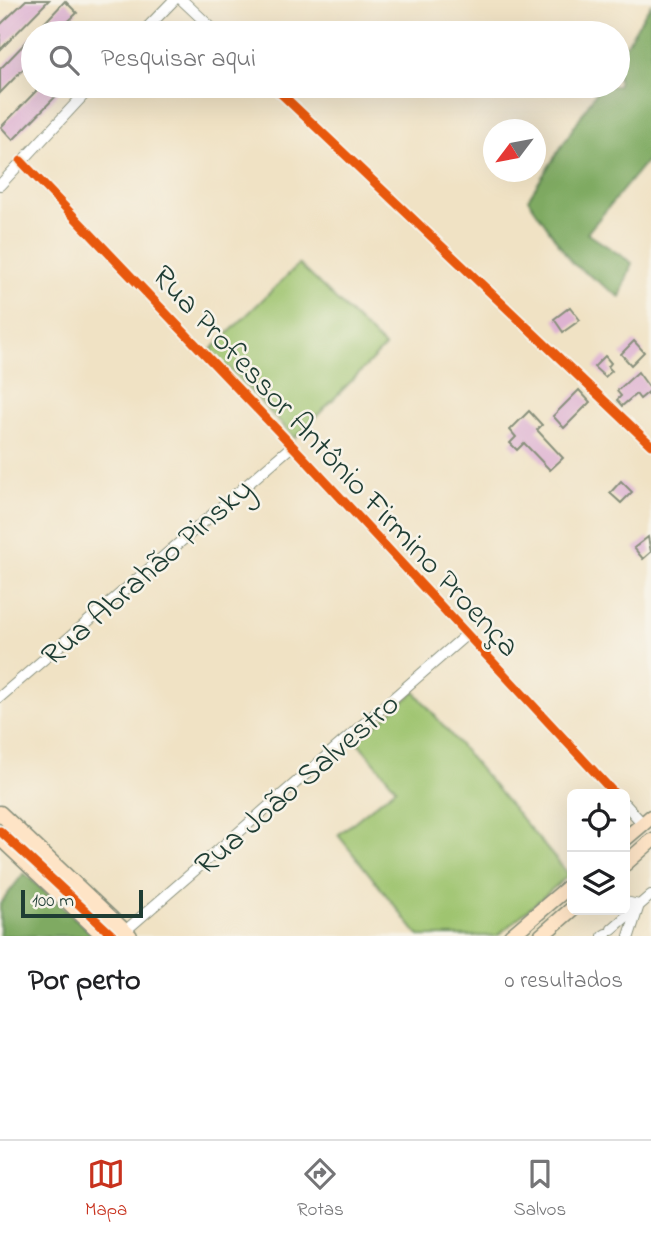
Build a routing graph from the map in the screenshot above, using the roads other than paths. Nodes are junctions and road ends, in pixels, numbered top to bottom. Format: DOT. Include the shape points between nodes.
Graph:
graph roads {
  1 [pos="174,0"];
  2 [pos="182,0"];
  3 [pos="154,21"];
  4 [pos="204,21"];
  5 [pos="81,98"];
  6 [pos="286,98"];
  7 [pos="21,161"];
  8 [pos="0,185"];
  9 [pos="651,445"];
  10 [pos="292,446"];
  11 [pos="466,635"];
  12 [pos="0,697"];
  13 [pos="610,789"];
  14 [pos="630,808"];
  15 [pos="0,813"];
  16 [pos="647,820"];
  17 [pos="630,835"];
  18 [pos="0,838"];
  19 [pos="651,841"];
  20 [pos="630,860"];
  21 [pos="567,888"];
  22 [pos="651,895"];
  23 [pos="630,903"];
  24 [pos="639,905"];
  25 [pos="567,913"];
  26 [pos="616,915"];
  27 [pos="609,932"];
  28 [pos="128,933"];
  29 [pos="104,936"];
  30 [pos="511,936"];
  31 [pos="541,936"];
  32 [pos="628,936"];
  1 -- 3 [label="street"];
  2 -- 4 [label="street"];
  5 -- 7 [label="street"];
  6 -- 9 [label="street"];
  7 -- 8 [label="street"];
  7 -- 10 [label="street, Rua Professor Antônio Firmino Proença"];
  10 -- 11 [label="street, Rua Professor Antônio Firmino Proença"];
  10 -- 12 [label="street, Rua Abrahão Pinsky"];
  11 -- 13 [label="street, Rua Professor Antônio Firmino Proença"];
  11 -- 28 [label="street, Rua João Salvestro"];
  14 -- 16 [label="street"];
  15 -- 28 [label="main road"];
  16 -- 17 [label="main road"];
  18 -- 29 [label="main road"];
  19 -- 20 [label="main road"];
  21 -- 30 [label="main road"];
  22 -- 24 [label="street"];
  23 -- 24 [label="street"];
  24 -- 27 [label="street"];
  24 -- 32 [label="street"];
  25 -- 31 [label="main road"];
  26 -- 27 [label="street"];
  27 -- 32 [label="street" via="620,929"];
}
